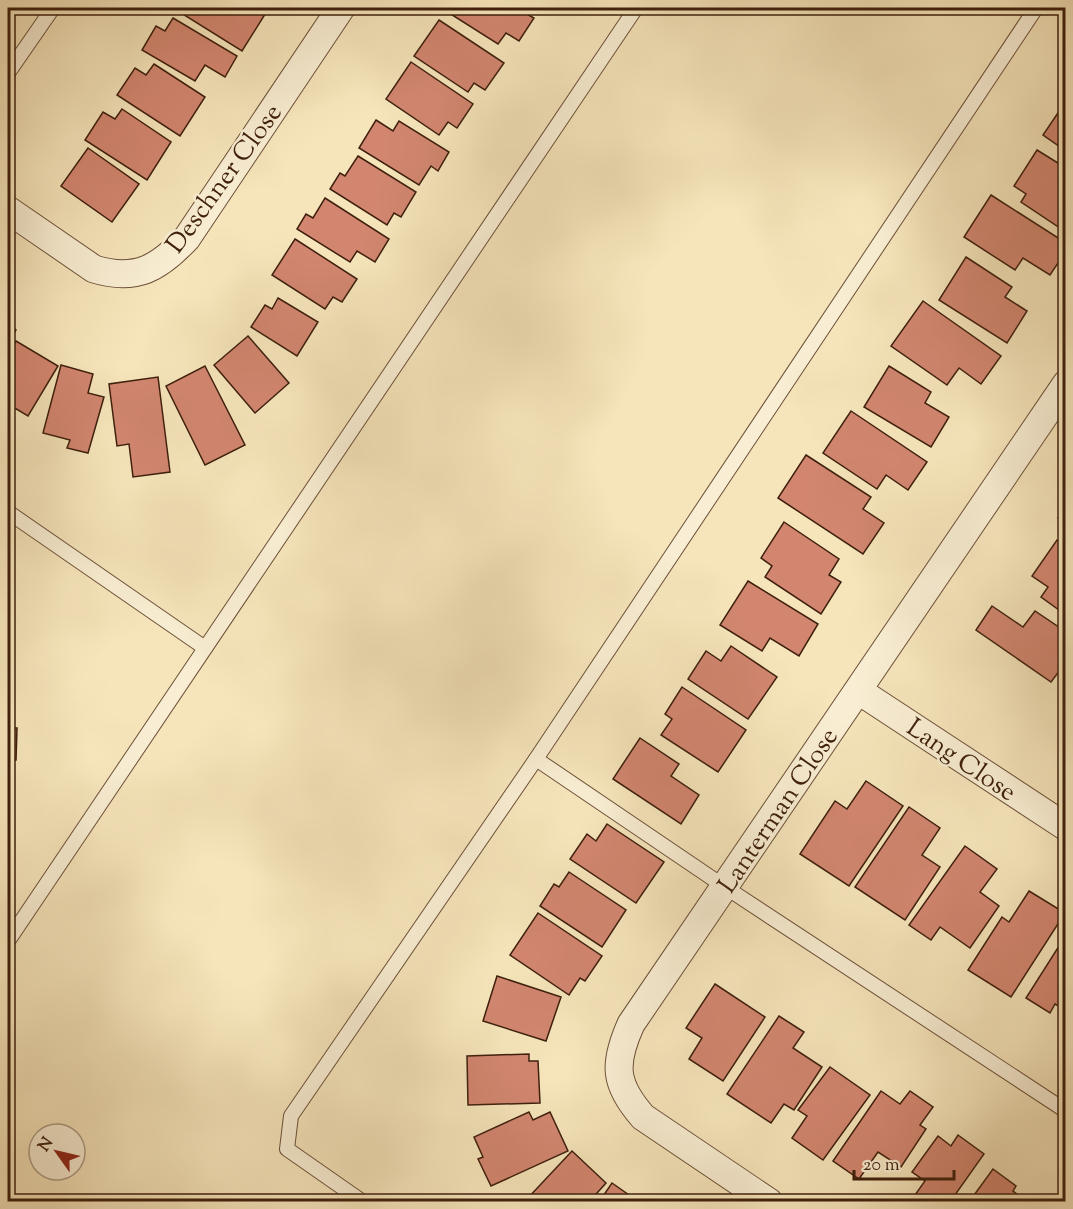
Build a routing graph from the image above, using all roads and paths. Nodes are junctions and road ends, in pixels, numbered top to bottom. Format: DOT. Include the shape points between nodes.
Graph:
graph roads {
  1 [pos="53,8"];
  2 [pos="341,8"];
  3 [pos="636,8"];
  4 [pos="1036,8"];
  5 [pos="8,73"];
  6 [pos="8,210"];
  7 [pos="1065,384"];
  8 [pos="8,512"];
  9 [pos="205,648"];
  10 [pos="859,691"];
  11 [pos="537,759"];
  12 [pos="1063,819"];
  13 [pos="725,887"];
  14 [pos="8,941"];
  15 [pos="1065,1110"];
  16 [pos="363,1202"];
  17 [pos="770,1202"];
  1 -- 5 [label="lane"];
  2 -- 6 [label="street, Deschner Close" via="187,238 169,258 148,270 110,274 94,268"];
  3 -- 9 [label="lane"];
  4 -- 11 [label="lane"];
  7 -- 10 [label="street, Lanterman Close"];
  8 -- 9 [label="lane"];
  9 -- 14 [label="lane"];
  10 -- 12 [label="street, Lang Close"];
  10 -- 13 [label="street, Lanterman Close"];
  11 -- 13 [label="lane"];
  11 -- 16 [label="lane" via="291,1116 287,1149"];
  13 -- 15 [label="lane"];
  13 -- 17 [label="street, Lanterman Close" via="631,1024 618,1062 619,1080 628,1100 643,1116"];
}
